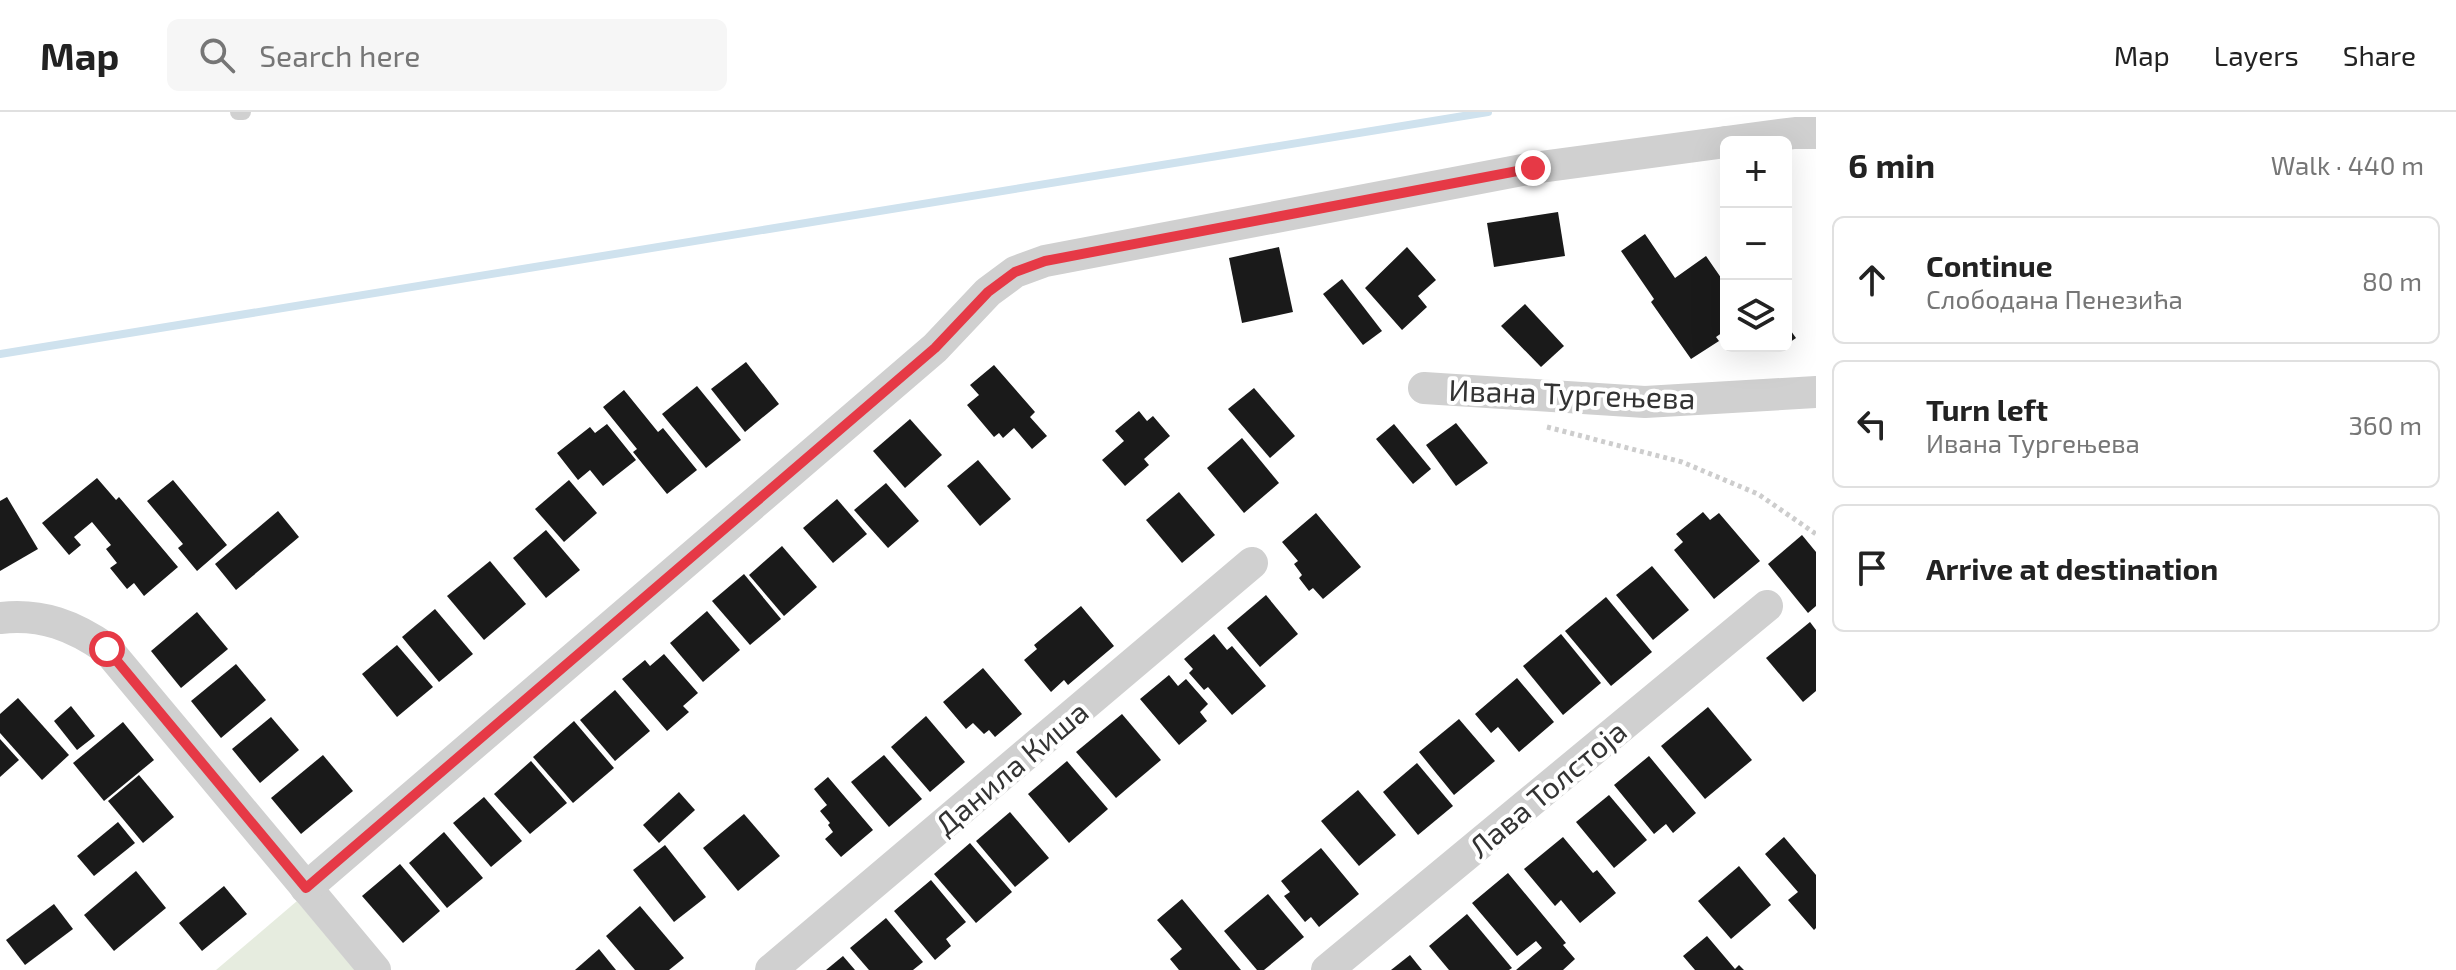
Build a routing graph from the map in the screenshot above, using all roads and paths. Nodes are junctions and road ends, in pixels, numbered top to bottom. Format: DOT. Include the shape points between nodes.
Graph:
graph roads {
  1 [pos="1816,133"];
  2 [pos="1772,136"];
  3 [pos="1720,143"];
  4 [pos="1424,388"];
  5 [pos="1816,392"];
  6 [pos="1533,424"];
  7 [pos="1816,534"];
  8 [pos="1252,563"];
  9 [pos="1767,606"];
  10 [pos="0,618"];
  11 [pos="306,888"];
  12 [pos="375,970"];
  13 [pos="771,970"];
  14 [pos="1327,970"];
  1 -- 2 [label="street"];
  3 -- 11 [label="street" via="1533,168 1045,261 1015,272 988,292 935,348"];
  4 -- 5 [label="street, Ивана Тургењева" via="1645,402"];
  6 -- 7 [label="path" via="1682,462 1758,494"];
  8 -- 13 [label="street, Данила Киша"];
  9 -- 14 [label="street, Лава Толстоја"];
  10 -- 11 [label="street" via="38,617 63,624 107,649"];
  11 -- 12 [label="street"];
}
